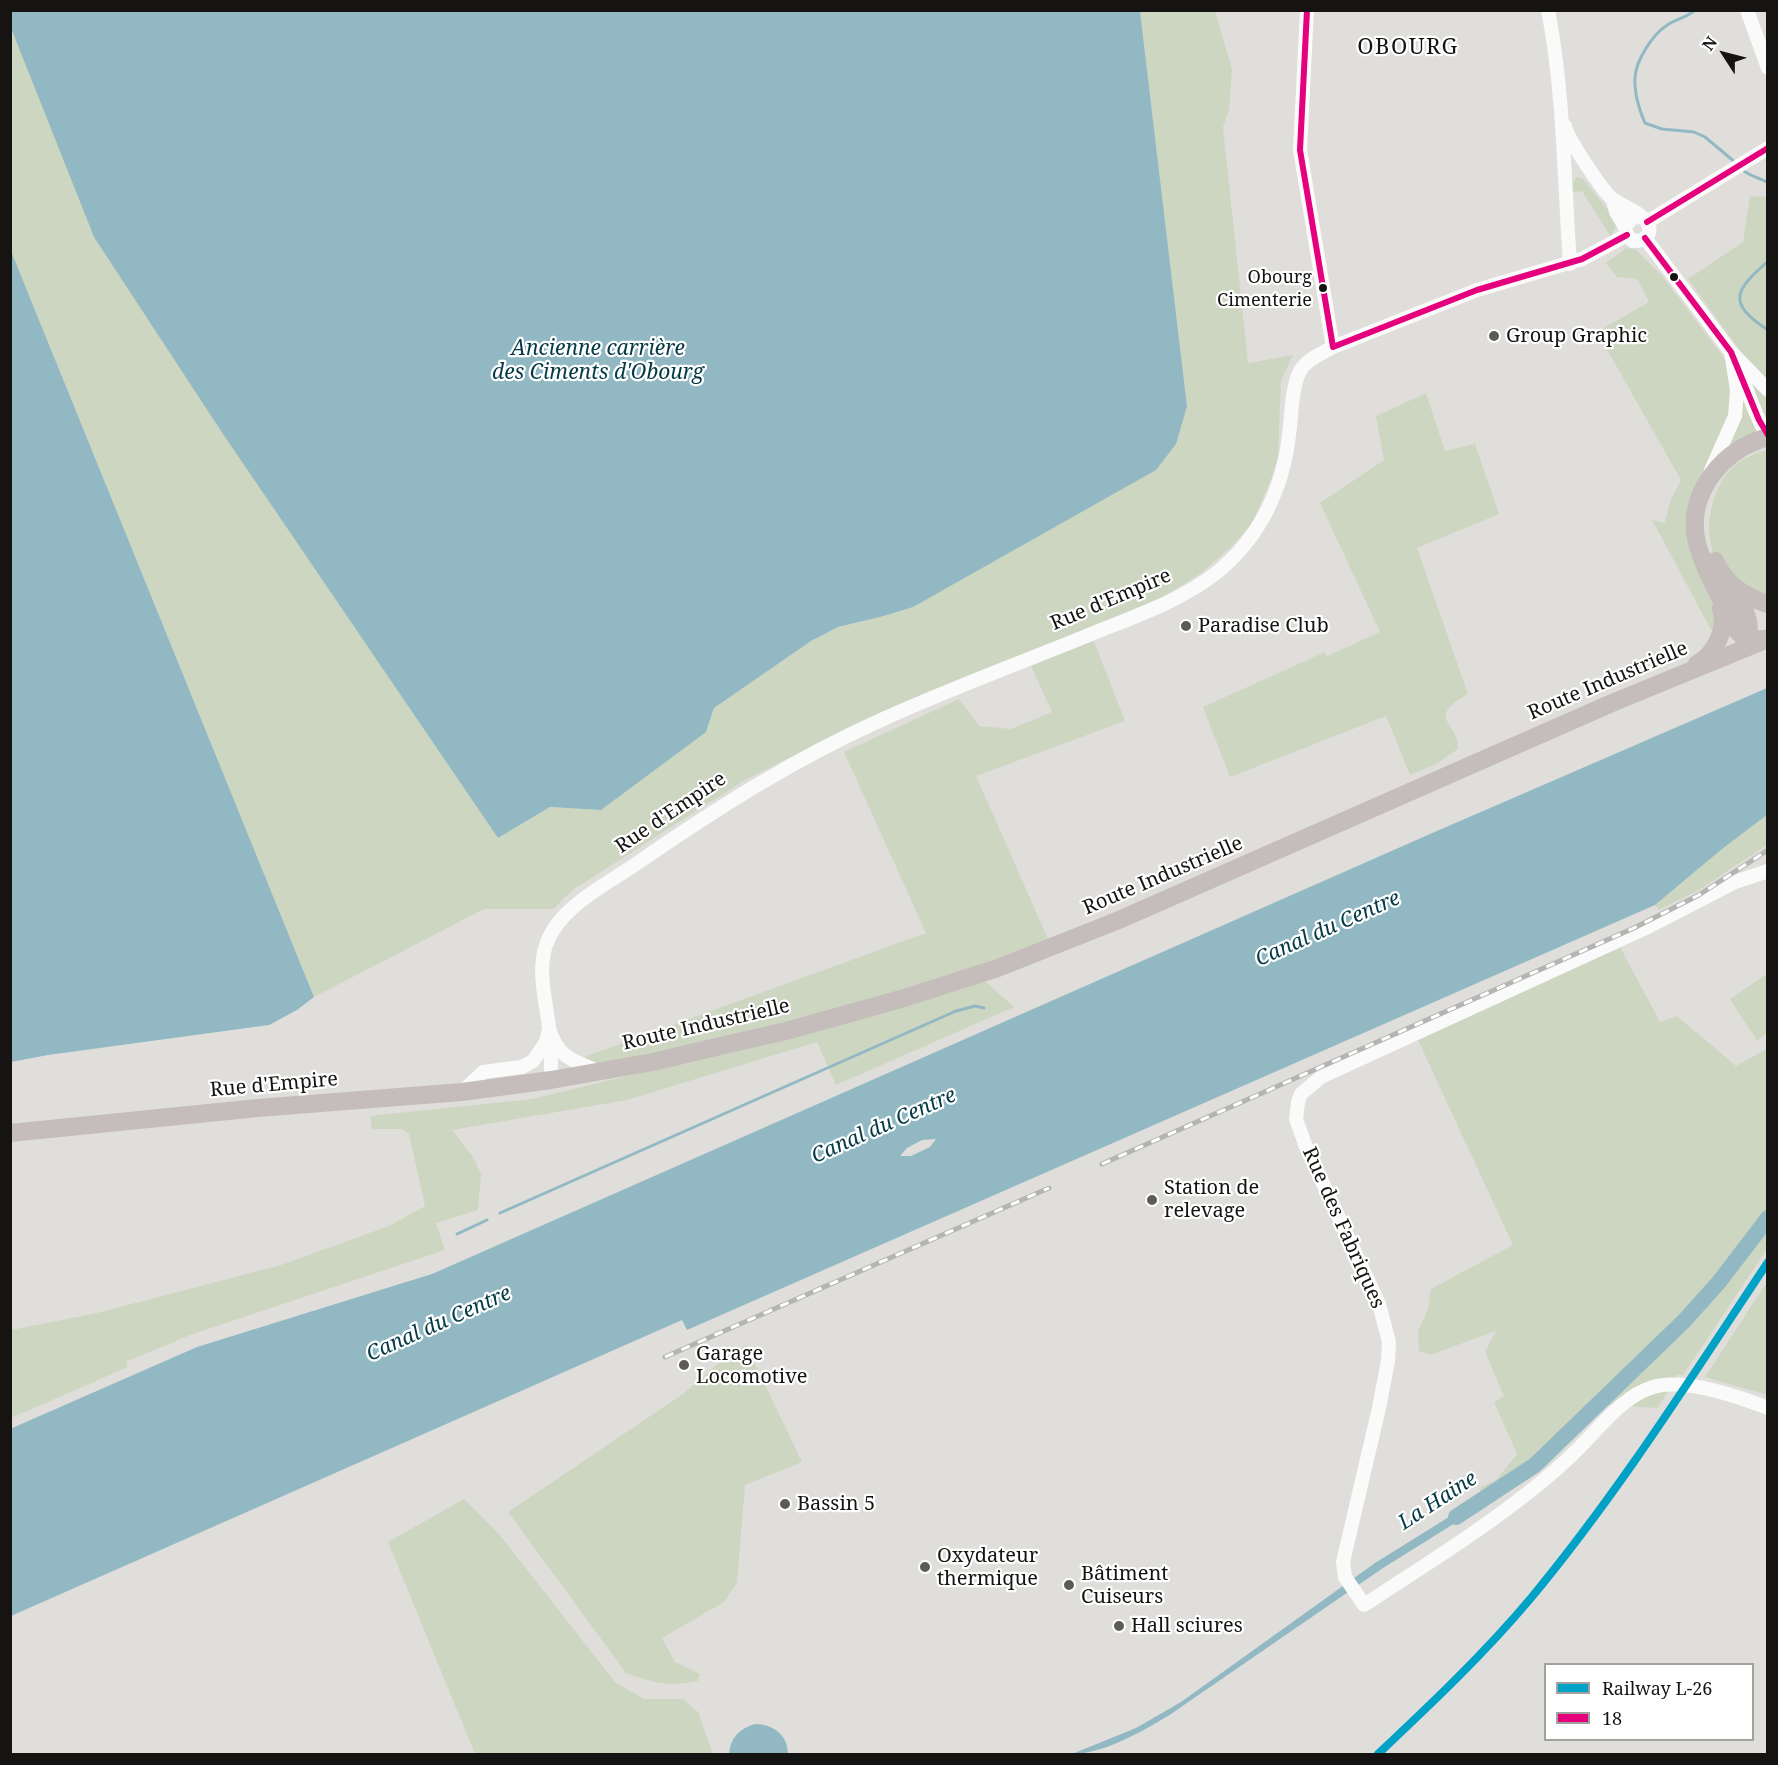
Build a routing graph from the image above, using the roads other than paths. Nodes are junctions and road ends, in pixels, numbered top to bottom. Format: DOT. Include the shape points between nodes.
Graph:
graph roads {
  1 [pos="1307,10"];
  2 [pos="1548,10"];
  3 [pos="1747,10"];
  4 [pos="1767,68"];
  5 [pos="1560,105"];
  6 [pos="1767,148"];
  7 [pos="1588,167"];
  8 [pos="1564,177"];
  9 [pos="1613,200"];
  10 [pos="1644,220"];
  11 [pos="1626,231"];
  12 [pos="1645,238"];
  13 [pos="1570,264"];
  14 [pos="1333,347"];
  15 [pos="1731,352"];
  16 [pos="1767,390"];
  17 [pos="1767,436"];
  18 [pos="1767,446"];
  19 [pos="1705,487"];
  20 [pos="1700,551"];
  21 [pos="1727,581"];
  22 [pos="1767,604"];
  23 [pos="1767,639"];
  24 [pos="1744,645"];
  25 [pos="1679,674"];
  26 [pos="1767,871"];
  27 [pos="549,1029"];
  28 [pos="599,1072"];
  29 [pos="551,1080"];
  30 [pos="462,1092"];
  31 [pos="10,1133"];
  32 [pos="1767,1408"];
  1 -- 14 [label="street" via="1300,150"];
  2 -- 5 [label="street"];
  3 -- 4 [label="street"];
  5 -- 7 [label="street" via="1566,134"];
  5 -- 8 [label="street"];
  6 -- 10 [label="street"];
  7 -- 8 [label="street"];
  7 -- 9 [label="street"];
  8 -- 13 [label="street"];
  9 -- 10 [label="street" via="1625,204"];
  9 -- 11 [label="street"];
  10 -- 11 [label="street" via="1629,220"];
  10 -- 12 [label="street" via="1649,232"];
  11 -- 12 [label="street" via="1633,241"];
  11 -- 13 [label="street, Rue d'Empire"];
  12 -- 15 [label="street"];
  13 -- 14 [label="street, Rue d'Empire" via="1477,290"];
  14 -- 27 [label="street, Rue d'Empire" via="1311,360 1299,374 1279,480 1265,516 1234,557 1168,603 880,720 771,776 578,904 557,923 545,946 542,960"];
  15 -- 16 [label="street"];
  15 -- 17 [label="street"];
  15 -- 19 [label="street" via="1737,390 1735,416"];
  17 -- 19 [label="main road" via="1731,454"];
  18 -- 21 [label="main road" via="1733,463 1712,494 1706,531 1714,558"];
  19 -- 20 [label="main road" via="1695,524"];
  20 -- 24 [label="main road"];
  20 -- 25 [label="main road" via="1722,610 1724,628 1702,662"];
  21 -- 22 [label="main road"];
  21 -- 24 [label="main road" via="1749,621"];
  23 -- 24 [label="main road, Route Industrielle"];
  24 -- 25 [label="main road, Route Industrielle"];
  25 -- 28 [label="main road, Route Industrielle" via="1119,920 998,968 794,1029"];
  26 -- 32 [label="street, Rue des Fabriques" via="1735,882 1646,928 1321,1077 1301,1094 1296,1119 1379,1304 1389,1342 1379,1408 1342,1562 1345,1577 1364,1605 1502,1512 1555,1471 1630,1398 1646,1389 1672,1385 1717,1392"];
  27 -- 28 [label="street" via="564,1056"];
  27 -- 29 [label="street, Rue d'Empire"];
  27 -- 30 [label="street" via="546,1042 533,1061 522,1067 483,1071"];
  28 -- 29 [label="main road, Route Industrielle"];
  29 -- 30 [label="main road, Rue d'Empire"];
  30 -- 31 [label="main road, Rue d'Empire"];
}
